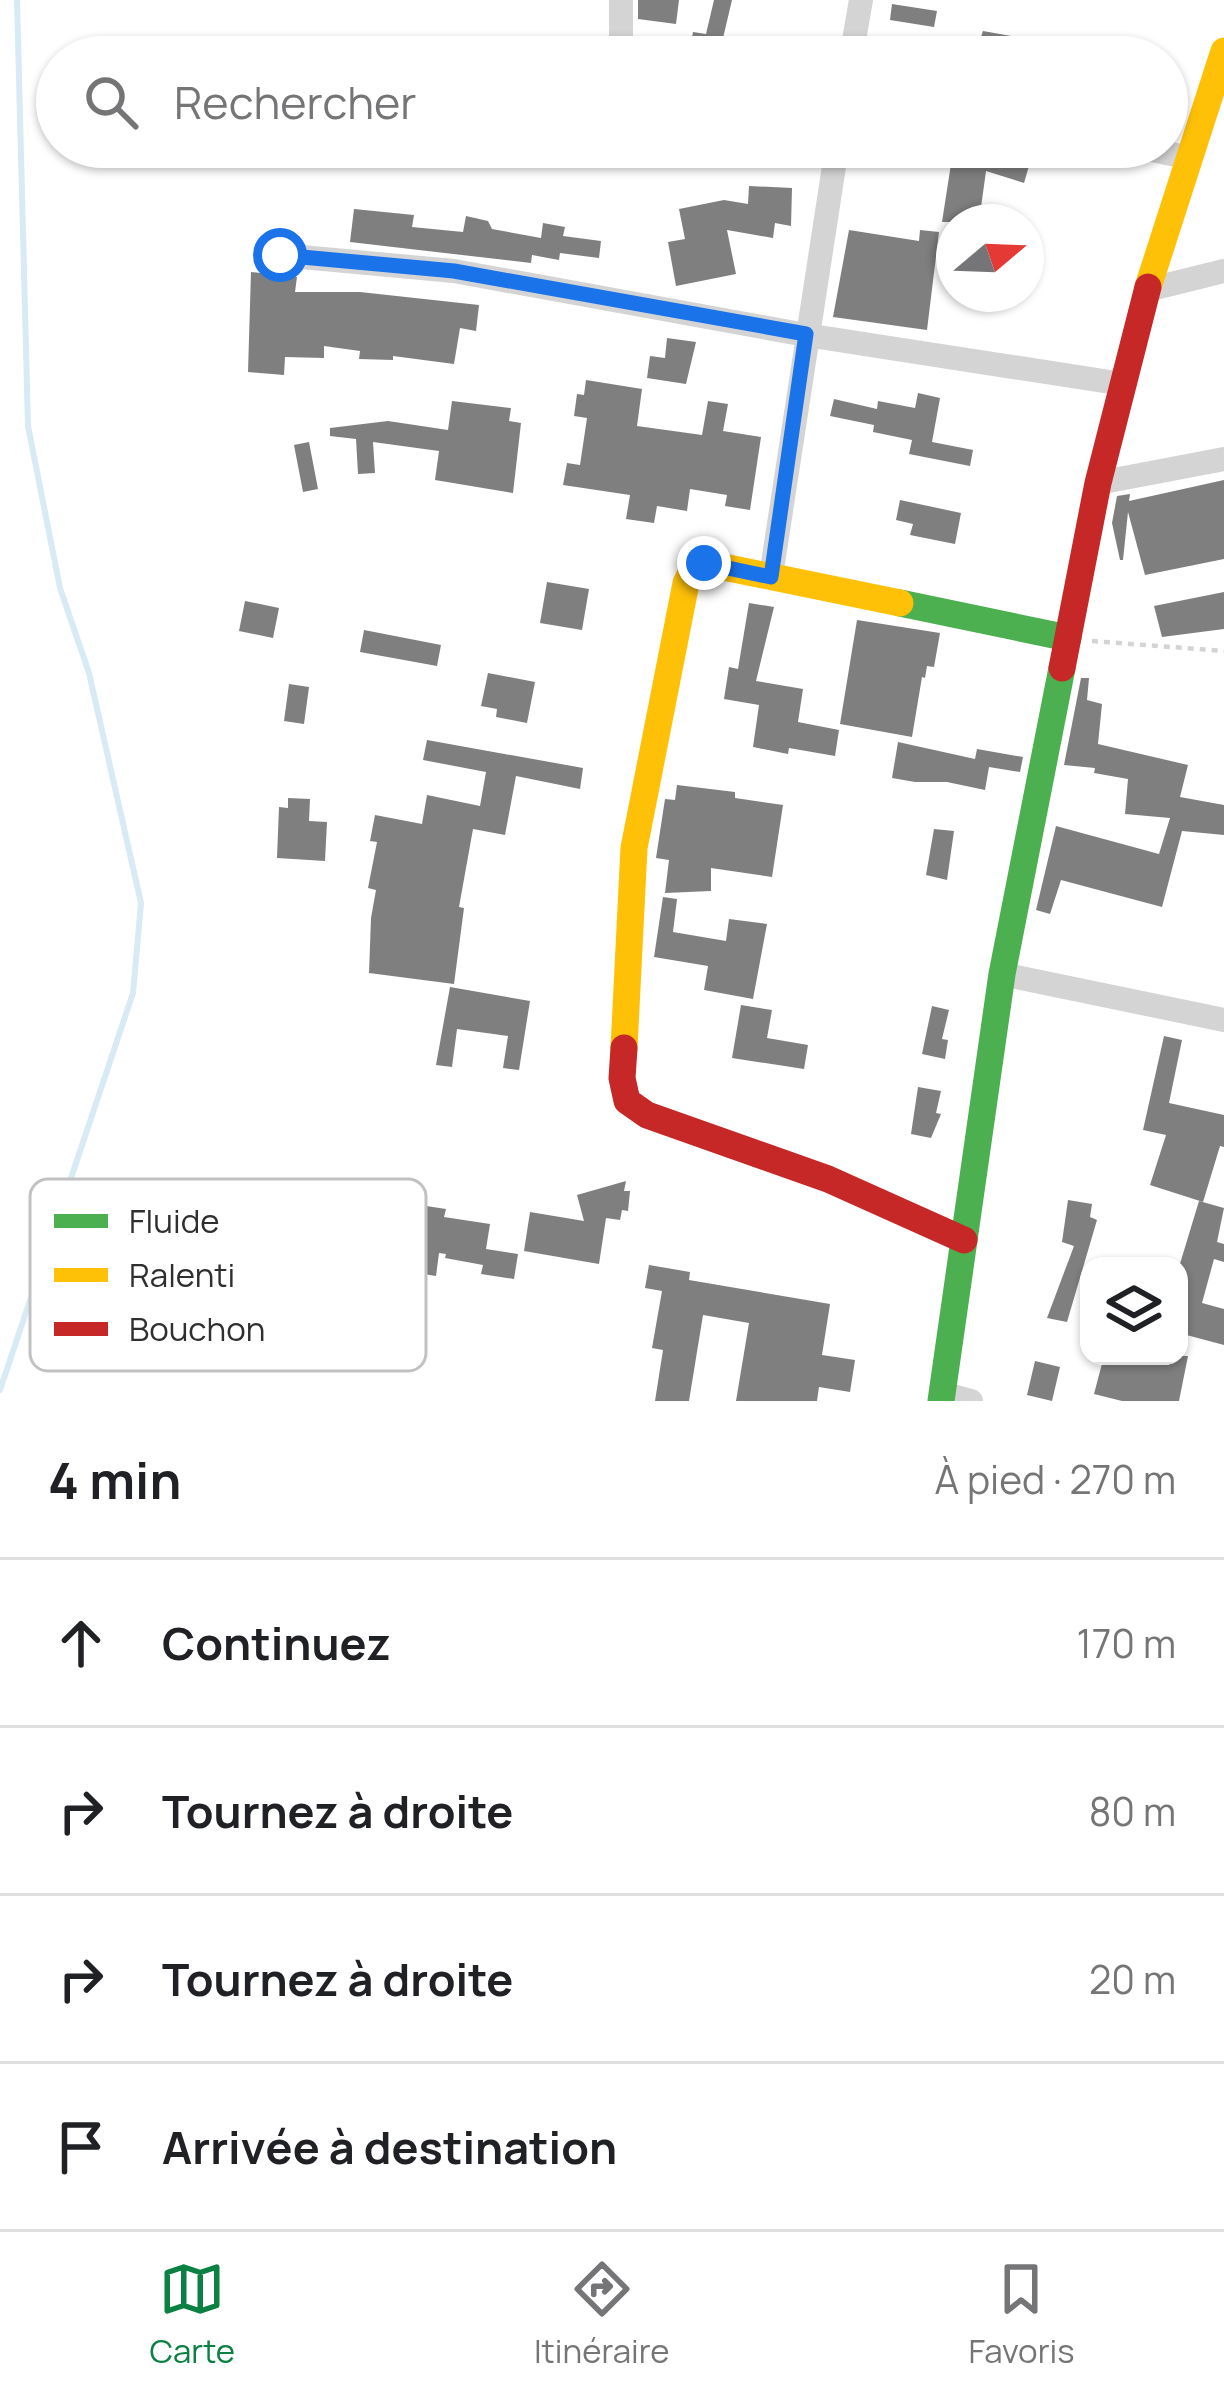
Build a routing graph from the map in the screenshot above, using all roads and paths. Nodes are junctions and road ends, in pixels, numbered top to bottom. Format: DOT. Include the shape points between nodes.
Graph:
graph roads {
  1 [pos="621,0"];
  2 [pos="861,0"];
  3 [pos="621,36"];
  4 [pos="855,36"];
  5 [pos="1224,51"];
  6 [pos="1190,158"];
  7 [pos="1188,164"];
  8 [pos="834,168"];
  9 [pos="1187,168"];
  10 [pos="280,255"];
  11 [pos="1224,272"];
  12 [pos="1147,290"];
  13 [pos="806,334"];
  14 [pos="1124,384"];
  15 [pos="1224,459"];
  16 [pos="1098,483"];
  17 [pos="771,577"];
  18 [pos="1068,638"];
  19 [pos="1224,652"];
  20 [pos="1002,974"];
  21 [pos="1224,1020"];
  22 [pos="964,1240"];
  23 [pos="941,1397"];
  24 [pos="971,1401"];
  1 -- 3 [label="street"];
  2 -- 4 [label="street"];
  5 -- 6 [label="street"];
  6 -- 7 [label="street"];
  8 -- 13 [label="street"];
  9 -- 12 [label="street"];
  10 -- 13 [label="street" via="454,271"];
  11 -- 12 [label="street"];
  12 -- 14 [label="street"];
  13 -- 14 [label="street"];
  13 -- 17 [label="street"];
  14 -- 16 [label="street"];
  15 -- 16 [label="street"];
  16 -- 18 [label="street"];
  17 -- 18 [label="street"];
  17 -- 22 [label="street" via="704,563 686,583 634,848 627,1101"];
  18 -- 19 [label="path"];
  18 -- 20 [label="street"];
  20 -- 21 [label="street"];
  20 -- 22 [label="street"];
  22 -- 23 [label="street"];
  23 -- 24 [label="street"];
}
